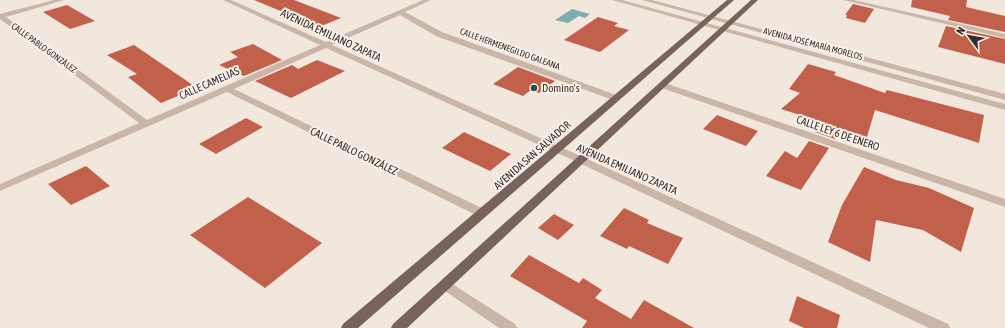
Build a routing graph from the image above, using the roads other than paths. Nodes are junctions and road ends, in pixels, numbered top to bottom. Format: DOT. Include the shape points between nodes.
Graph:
graph roads {
  1 [pos="61,0"];
  2 [pos="244,0"];
  3 [pos="428,0"];
  4 [pos="615,0"];
  5 [pos="645,0"];
  6 [pos="731,0"];
  7 [pos="754,0"];
  8 [pos="846,0"];
  9 [pos="230,2"];
  10 [pos="400,12"];
  11 [pos="0,17"];
  12 [pos="706,21"];
  13 [pos="726,26"];
  14 [pos="1005,36"];
  15 [pos="324,45"];
  16 [pos="662,85"];
  17 [pos="226,88"];
  18 [pos="1005,96"];
  19 [pos="616,98"];
  20 [pos="1005,107"];
  21 [pos="145,124"];
  22 [pos="556,150"];
  23 [pos="581,160"];
  24 [pos="0,188"];
  25 [pos="1005,203"];
  26 [pos="482,213"];
  27 [pos="446,284"];
  28 [pos="348,328"];
  29 [pos="398,328"];
  30 [pos="510,328"];
  31 [pos="943,328"];
  1 -- 11 [label="street"];
  2 -- 9 [label="street, AVENIDA EMILIANO ZAPATA"];
  3 -- 10 [label="street, CALLE CAMELIAS"];
  4 -- 12 [label="street, AVENIDA JOSÉ MARÍA MORELOS"];
  5 -- 12 [label="street, AVENIDA JOSÉ MARÍA MORELOS"];
  6 -- 12 [label="main road, AVENIDA SAN SALVADOR"];
  7 -- 13 [label="main road"];
  8 -- 14 [label="street"];
  9 -- 15 [label="street, AVENIDA EMILIANO ZAPATA"];
  10 -- 15 [label="street, CALLE CAMELIAS"];
  10 -- 19 [label="street, CALLE HERMENEGILDO GALEANA" via="439,34"];
  11 -- 21 [label="street, CALLE PABLO GONZÁLEZ"];
  12 -- 13 [label="street, AVENIDA JOSÉ MARÍA MORELOS"];
  12 -- 19 [label="main road, AVENIDA SAN SALVADOR"];
  13 -- 16 [label="main road"];
  13 -- 18 [label="street, AVENIDA JOSÉ MARÍA MORELOS"];
  13 -- 20 [label="street, AVENIDA JOSÉ MARÍA MORELOS"];
  15 -- 17 [label="street, CALLE CAMELIAS"];
  15 -- 22 [label="street, AVENIDA EMILIANO ZAPATA"];
  16 -- 23 [label="main road"];
  16 -- 25 [label="street, CALLE LEY 6 DE ENERO"];
  17 -- 21 [label="street, CALLE CAMELIAS"];
  17 -- 26 [label="street, CALLE PABLO GONZÁLEZ"];
  19 -- 22 [label="main road, AVENIDA SAN SALVADOR"];
  21 -- 24 [label="street, CALLE CAMELIAS"];
  22 -- 23 [label="street, AVENIDA EMILIANO ZAPATA"];
  22 -- 26 [label="main road, AVENIDA SAN SALVADOR"];
  23 -- 27 [label="main road"];
  23 -- 31 [label="street, AVENIDA EMILIANO ZAPATA"];
  26 -- 28 [label="main road, AVENIDA SAN SALVADOR"];
  27 -- 29 [label="main road"];
  27 -- 30 [label="street"];
}
